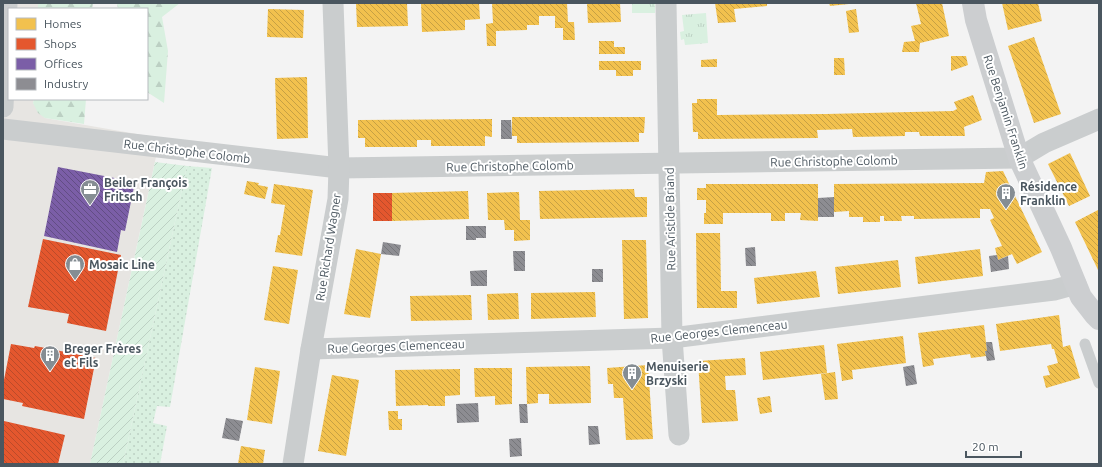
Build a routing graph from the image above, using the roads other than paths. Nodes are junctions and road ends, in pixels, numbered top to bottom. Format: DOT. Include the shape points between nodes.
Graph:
graph roads {
  1 [pos="7,3"];
  2 [pos="333,3"];
  3 [pos="666,3"];
  4 [pos="972,3"];
  5 [pos="3,106"];
  6 [pos="1099,119"];
  7 [pos="3,129"];
  8 [pos="1020,158"];
  9 [pos="669,163"];
  10 [pos="338,168"];
  11 [pos="1076,284"];
  12 [pos="1093,312"];
  13 [pos="672,338"];
  14 [pos="1085,344"];
  15 [pos="311,349"];
  16 [pos="1099,383"];
  17 [pos="679,435"];
  18 [pos="293,464"];
  1 -- 5 [label="street"];
  2 -- 10 [label="street, Rue Richard Wagner"];
  3 -- 9 [label="street, Rue Aristide Briand"];
  4 -- 8 [label="street, Rue Benjamin Franklin"];
  6 -- 8 [label="street"];
  7 -- 10 [label="street, Rue Christophe Colomb"];
  8 -- 9 [label="street, Rue Christophe Colomb"];
  8 -- 11 [label="street, Rue Benjamin Franklin"];
  9 -- 10 [label="street, Rue Christophe Colomb"];
  9 -- 13 [label="street, Rue Aristide Briand"];
  10 -- 15 [label="street, Rue Richard Wagner" via="338,199"];
  11 -- 12 [label="street, Rue Benjamin Franklin" via="1081,297"];
  11 -- 13 [label="street, Rue Georges Clemenceau" via="1054,290"];
  13 -- 15 [label="street, Rue Georges Clemenceau"];
  13 -- 17 [label="street, Rue Aristide Briand"];
  14 -- 16 [label="lane"];
  15 -- 18 [label="street, Rue Richard Wagner"];
}
